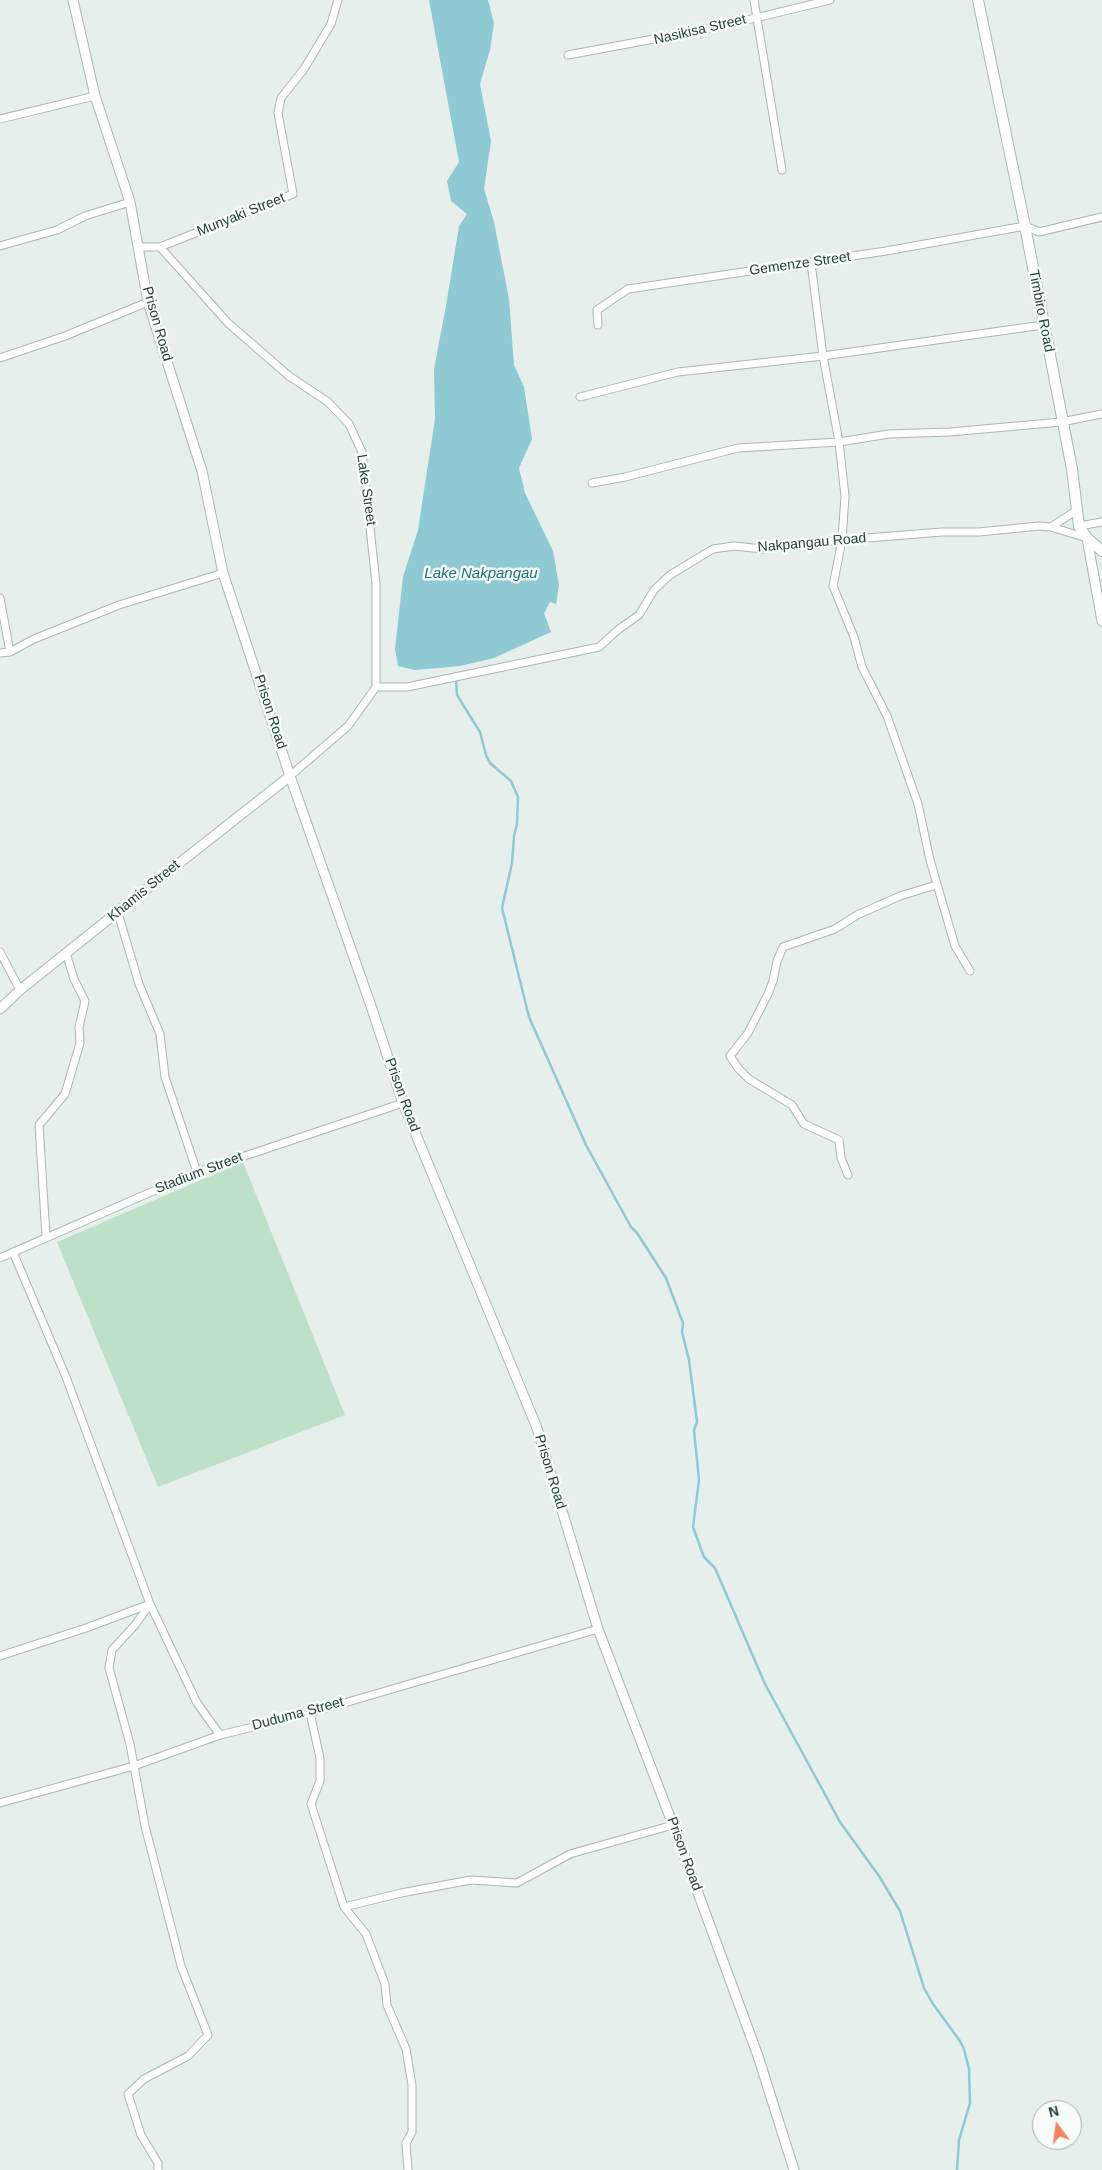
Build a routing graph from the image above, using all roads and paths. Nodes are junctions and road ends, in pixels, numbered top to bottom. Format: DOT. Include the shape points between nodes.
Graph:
graph roads {
  1 [pos="73,0"];
  2 [pos="338,0"];
  3 [pos="754,0"];
  4 [pos="830,0"];
  5 [pos="978,0"];
  6 [pos="758,17"];
  7 [pos="568,55"];
  8 [pos="96,96"];
  9 [pos="0,119"];
  10 [pos="782,170"];
  11 [pos="130,202"];
  12 [pos="1102,217"];
  13 [pos="1025,226"];
  14 [pos="0,246"];
  15 [pos="138,247"];
  16 [pos="160,247"];
  17 [pos="811,263"];
  18 [pos="148,302"];
  19 [pos="598,325"];
  20 [pos="1043,325"];
  21 [pos="823,356"];
  22 [pos="0,358"];
  23 [pos="580,397"];
  24 [pos="1102,414"];
  25 [pos="1061,422"];
  26 [pos="839,442"];
  27 [pos="592,483"];
  28 [pos="1077,510"];
  29 [pos="1102,522"];
  30 [pos="1079,526"];
  31 [pos="1051,527"];
  32 [pos="1087,538"];
  33 [pos="842,540"];
  34 [pos="1102,552"];
  35 [pos="224,573"];
  36 [pos="0,598"];
  37 [pos="1102,621"];
  38 [pos="0,652"];
  39 [pos="10,652"];
  40 [pos="376,687"];
  41 [pos="290,776"];
  42 [pos="936,885"];
  43 [pos="118,913"];
  44 [pos="0,952"];
  45 [pos="66,954"];
  46 [pos="970,970"];
  47 [pos="20,990"];
  48 [pos="0,1009"];
  49 [pos="403,1103"];
  50 [pos="197,1172"];
  51 [pos="848,1175"];
  52 [pos="46,1236"];
  53 [pos="13,1252"];
  54 [pos="0,1258"];
  55 [pos="150,1604"];
  56 [pos="598,1629"];
  57 [pos="0,1656"];
  58 [pos="310,1712"];
  59 [pos="220,1734"];
  60 [pos="134,1766"];
  61 [pos="0,1804"];
  62 [pos="673,1825"];
  63 [pos="344,1907"];
  64 [pos="158,2170"];
  65 [pos="408,2170"];
  66 [pos="794,2170"];
  1 -- 8 [label="street, Prison Road"];
  2 -- 16 [label="street, Munyaki Street" via="331,24 304,69 281,98 278,113 292,194"];
  3 -- 6 [label="street"];
  4 -- 6 [label="street, Nasikisa Street"];
  5 -- 13 [label="main road, Timbiro Road"];
  6 -- 7 [label="street, Nasikisa Street" via="673,37"];
  6 -- 10 [label="street"];
  8 -- 9 [label="street"];
  8 -- 11 [label="street, Prison Road"];
  11 -- 14 [label="street" via="85,216 57,230"];
  11 -- 15 [label="street, Prison Road"];
  12 -- 13 [label="street, Gemenze Street" via="1039,232"];
  13 -- 17 [label="street, Gemenze Street"];
  13 -- 20 [label="main road, Timbiro Road"];
  15 -- 16 [label="street"];
  15 -- 18 [label="street, Prison Road"];
  16 -- 40 [label="street, Lake Street" via="228,322 289,376 328,402 349,424 362,452 368,500 376,584"];
  17 -- 19 [label="street, Gemenze Street" via="628,289 597,310"];
  17 -- 21 [label="street"];
  18 -- 22 [label="street"];
  18 -- 35 [label="street, Prison Road" via="202,471"];
  20 -- 21 [label="street"];
  20 -- 25 [label="main road, Timbiro Road"];
  21 -- 23 [label="street" via="678,372"];
  21 -- 26 [label="street"];
  24 -- 25 [label="street"];
  25 -- 26 [label="street" via="889,434"];
  25 -- 28 [label="main road, Timbiro Road" via="1072,468"];
  26 -- 27 [label="street" via="738,448 626,478"];
  26 -- 33 [label="street" via="845,496"];
  28 -- 30 [label="main road, Timbiro Road"];
  28 -- 31 [label="street, Nakpangau Road"];
  29 -- 30 [label="street"];
  30 -- 32 [label="main road, Timbiro Road"];
  31 -- 32 [label="street, Nakpangau Road"];
  31 -- 33 [label="street, Nakpangau Road"];
  32 -- 34 [label="main road"];
  32 -- 37 [label="street, Timbiro Road"];
  33 -- 40 [label="street, Nakpangau Road" via="762,549 734,546 713,549 670,575 654,590 639,615 599,647 407,687"];
  33 -- 42 [label="street" via="833,586 854,637 862,667 887,716 914,796"];
  35 -- 39 [label="street" via="119,605"];
  35 -- 41 [label="street, Prison Road"];
  36 -- 39 [label="street"];
  38 -- 39 [label="street"];
  40 -- 41 [label="street" via="348,726"];
  41 -- 43 [label="street, Khamis Street"];
  41 -- 49 [label="street, Prison Road"];
  42 -- 46 [label="street" via="955,946"];
  42 -- 51 [label="street" via="900,896 857,915 836,929 783,947 768,994 748,1033 730,1056 749,1080 792,1105 804,1124 839,1140 841,1158"];
  43 -- 45 [label="street, Khamis Street"];
  43 -- 50 [label="street" via="139,984 160,1034 166,1077"];
  44 -- 47 [label="street"];
  45 -- 47 [label="street, Khamis Street"];
  45 -- 52 [label="street" via="85,1001 79,1027 80,1043 65,1094 39,1125"];
  47 -- 48 [label="street, Khamis Street"];
  49 -- 50 [label="street, Stadium Street"];
  49 -- 56 [label="street, Prison Road" via="537,1428"];
  50 -- 52 [label="street, Stadium Street"];
  52 -- 53 [label="street, Stadium Street"];
  53 -- 54 [label="street, Stadium Street"];
  53 -- 55 [label="street" via="66,1377"];
  55 -- 57 [label="street"];
  55 -- 59 [label="street" via="198,1703"];
  55 -- 60 [label="street" via="112,1650 109,1668"];
  56 -- 58 [label="street, Duduma Street"];
  56 -- 62 [label="street, Prison Road"];
  58 -- 59 [label="street, Duduma Street"];
  58 -- 63 [label="street" via="320,1758 320,1781 311,1804"];
  59 -- 60 [label="street, Duduma Street"];
  60 -- 61 [label="street, Duduma Street"];
  60 -- 64 [label="street" via="145,1826 179,1958 208,2035 188,2056 144,2079 128,2094 141,2135 158,2163"];
  62 -- 63 [label="street" via="570,1854 517,1883 470,1880"];
  62 -- 66 [label="street, Prison Road" via="758,2056"];
  63 -- 65 [label="street" via="366,1934 385,1984 387,2005 406,2049 412,2094 412,2132 406,2143"];
}
